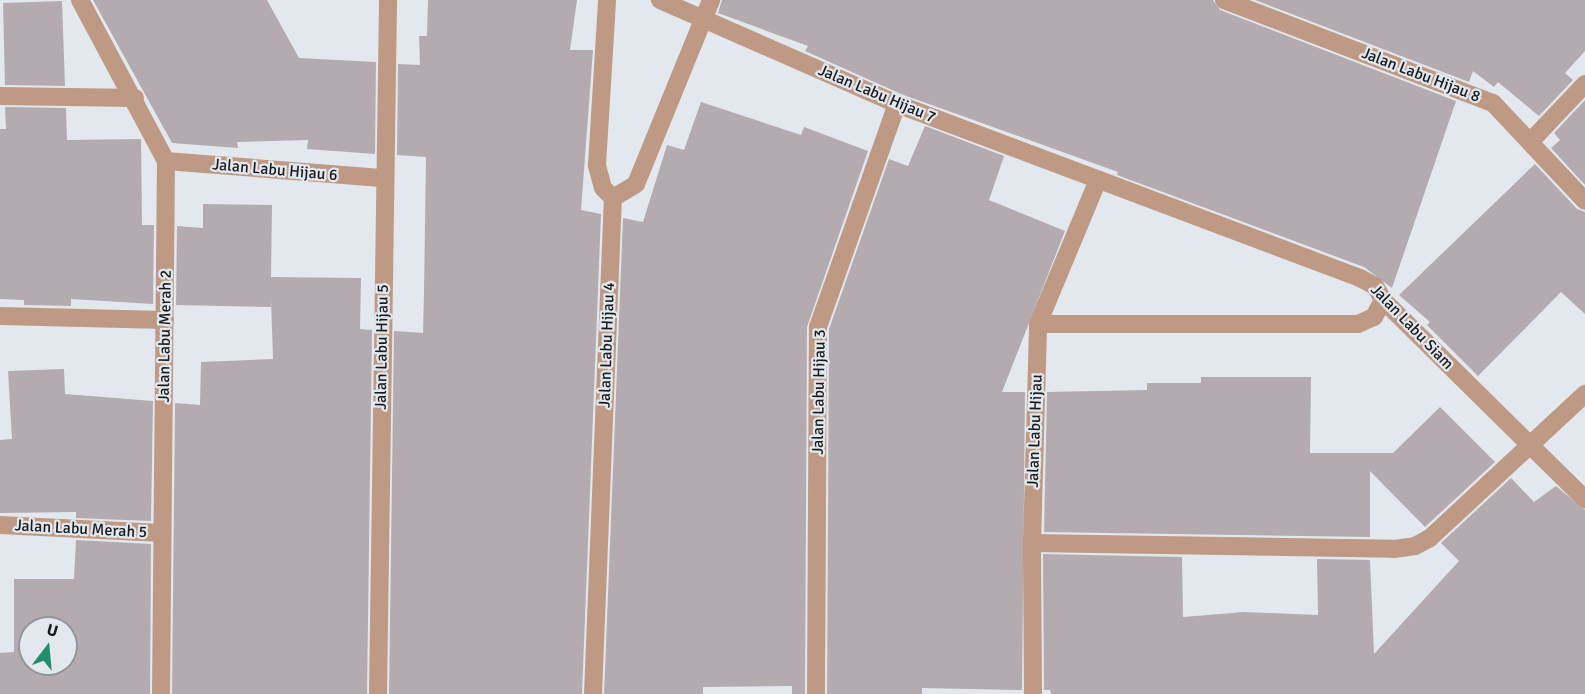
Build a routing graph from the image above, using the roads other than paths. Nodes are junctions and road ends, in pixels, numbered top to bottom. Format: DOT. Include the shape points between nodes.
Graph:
graph roads {
  1 [pos="80,0"];
  2 [pos="388,0"];
  3 [pos="607,0"];
  4 [pos="660,0"];
  5 [pos="711,0"];
  6 [pos="1224,0"];
  7 [pos="702,19"];
  8 [pos="1585,84"];
  9 [pos="0,96"];
  10 [pos="135,98"];
  11 [pos="897,104"];
  12 [pos="1530,142"];
  13 [pos="166,161"];
  14 [pos="384,178"];
  15 [pos="1098,180"];
  16 [pos="613,198"];
  17 [pos="1585,201"];
  18 [pos="1383,300"];
  19 [pos="0,316"];
  20 [pos="165,320"];
  21 [pos="1038,324"];
  22 [pos="1585,394"];
  23 [pos="1531,447"];
  24 [pos="1585,499"];
  25 [pos="0,525"];
  26 [pos="162,532"];
  27 [pos="1032,543"];
  28 [pos="161,694"];
  29 [pos="378,694"];
  30 [pos="593,694"];
  31 [pos="816,694"];
  32 [pos="1033,694"];
  1 -- 10 [label="street, Jalan Labu Merah 2"];
  2 -- 14 [label="street, Jalan Labu Hijau 5"];
  3 -- 16 [label="street" via="597,165 603,188"];
  4 -- 7 [label="street, Jalan Labu Hijau 7"];
  5 -- 7 [label="street"];
  6 -- 12 [label="street, Jalan Labu Hijau 8" via="1493,103"];
  7 -- 11 [label="street, Jalan Labu Hijau 7"];
  7 -- 16 [label="street" via="636,184"];
  8 -- 12 [label="street"];
  9 -- 10 [label="street"];
  10 -- 13 [label="street, Jalan Labu Merah 2"];
  11 -- 15 [label="street, Jalan Labu Hijau 7"];
  11 -- 31 [label="street, Jalan Labu Hijau 3" via="818,327"];
  12 -- 17 [label="street, Jalan Labu Hijau 8"];
  13 -- 14 [label="street, Jalan Labu Hijau 6"];
  13 -- 20 [label="street, Jalan Labu Merah 2"];
  14 -- 29 [label="street, Jalan Labu Hijau 5"];
  15 -- 18 [label="street, Jalan Labu Siam" via="1360,278 1375,286"];
  15 -- 21 [label="street, Jalan Labu Hijau"];
  16 -- 30 [label="street, Jalan Labu Hijau 4"];
  18 -- 21 [label="street" via="1374,317 1358,324"];
  18 -- 23 [label="street, Jalan Labu Siam"];
  19 -- 20 [label="street"];
  20 -- 26 [label="street, Jalan Labu Merah 2"];
  21 -- 27 [label="street, Jalan Labu Hijau"];
  22 -- 23 [label="street"];
  23 -- 24 [label="street, Jalan Labu Siam"];
  23 -- 27 [label="street" via="1430,538 1415,546 1394,549"];
  25 -- 26 [label="street, Jalan Labu Merah 5"];
  26 -- 28 [label="street, Jalan Labu Merah 2"];
  27 -- 32 [label="street, Jalan Labu Hijau"];
}
